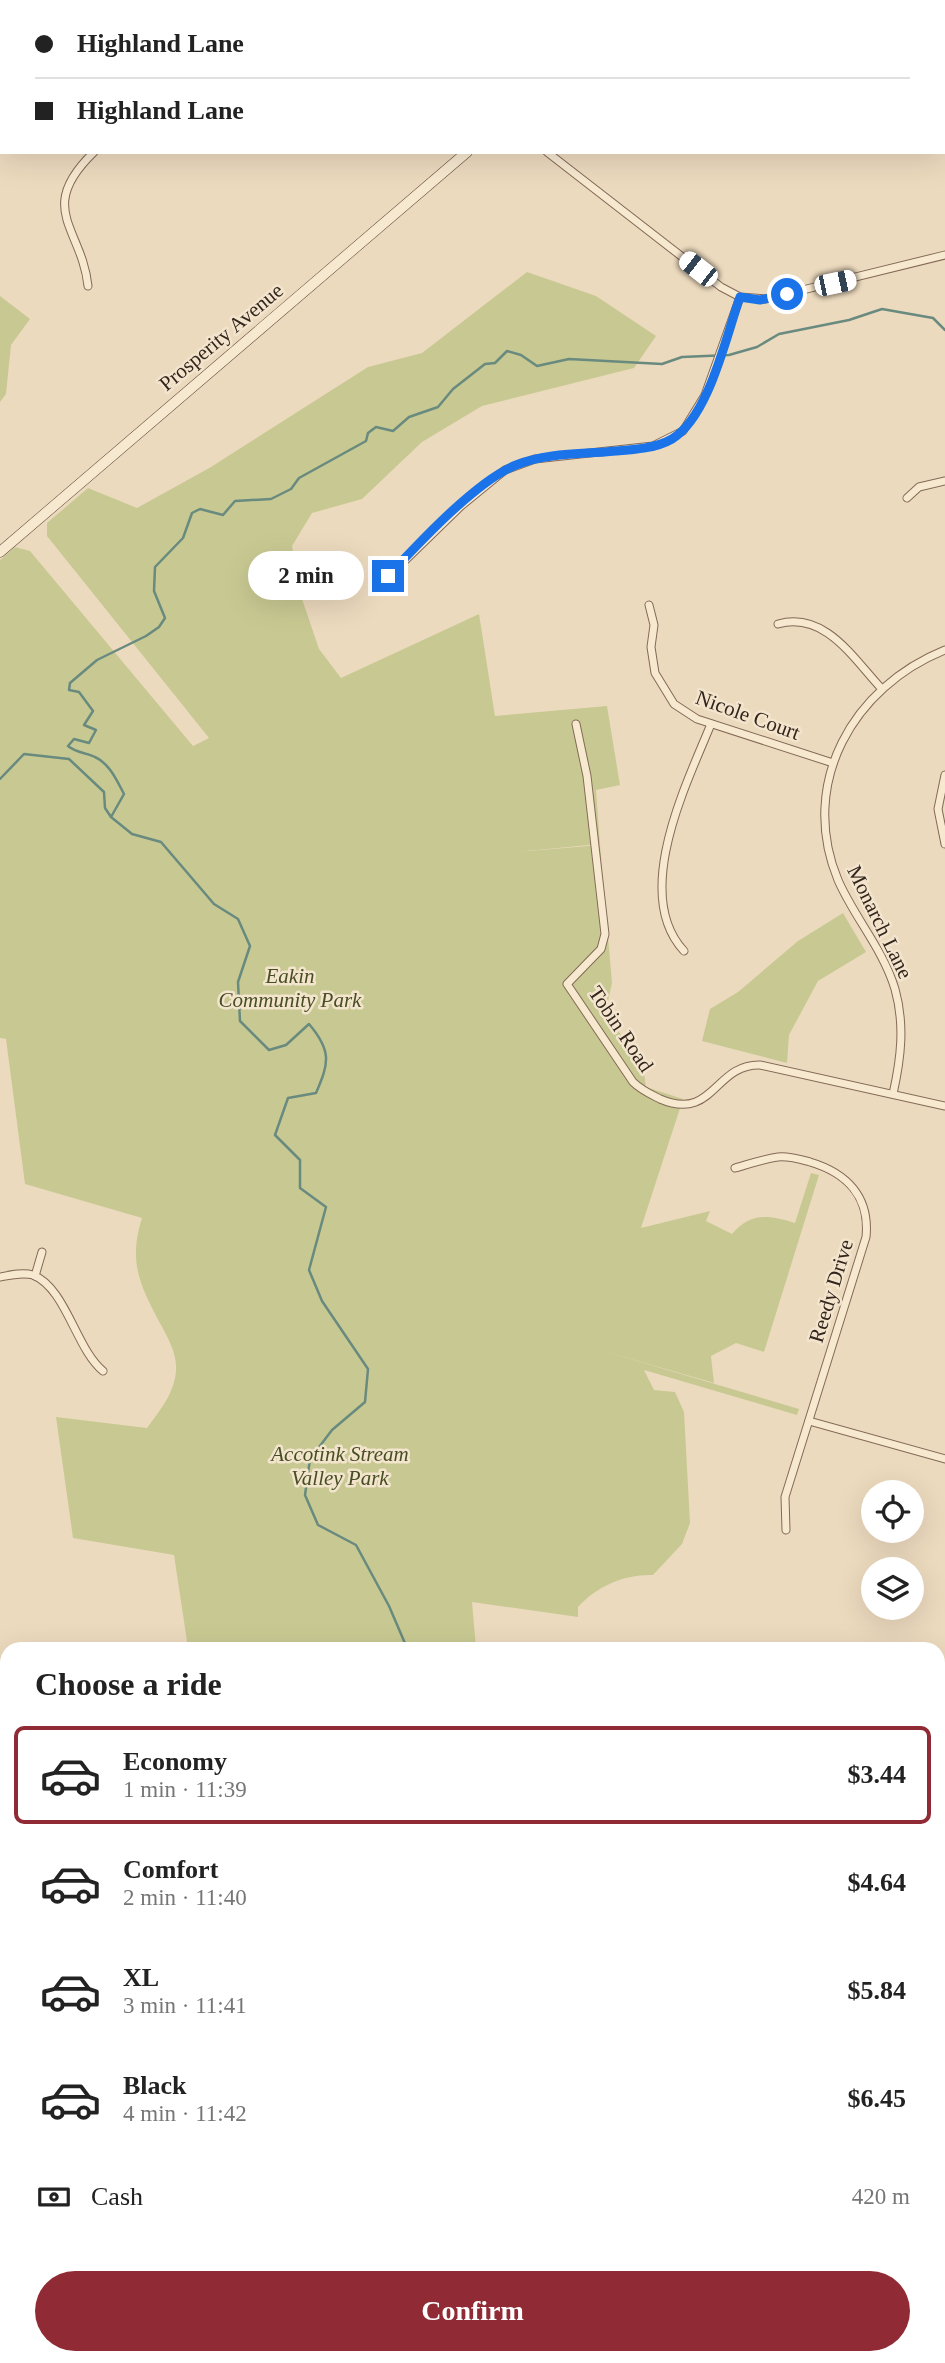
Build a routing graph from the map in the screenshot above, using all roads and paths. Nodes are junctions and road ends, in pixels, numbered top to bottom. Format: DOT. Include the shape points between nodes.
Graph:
graph roads {
  1 [pos="92,154"];
  2 [pos="465,154"];
  3 [pos="550,154"];
  4 [pos="945,255"];
  5 [pos="88,286"];
  6 [pos="740,297"];
  7 [pos="945,481"];
  8 [pos="906,498"];
  9 [pos="0,552"];
  10 [pos="388,576"];
  11 [pos="649,604"];
  12 [pos="778,624"];
  13 [pos="945,650"];
  14 [pos="881,688"];
  15 [pos="576,724"];
  16 [pos="711,724"];
  17 [pos="833,763"];
  18 [pos="945,775"];
  19 [pos="945,844"];
  20 [pos="684,951"];
  21 [pos="893,1094"];
  22 [pos="945,1106"];
  23 [pos="735,1168"];
  24 [pos="42,1252"];
  25 [pos="0,1276"];
  26 [pos="35,1276"];
  27 [pos="103,1371"];
  28 [pos="809,1421"];
  29 [pos="945,1459"];
  30 [pos="786,1530"];
  1 -- 5 [label="street" via="72,178 65,202 67,227"];
  2 -- 9 [label="main road, Prosperity Avenue"];
  3 -- 6 [label="street"];
  4 -- 6 [label="street" via="766,299"];
  6 -- 10 [label="street" via="699,408 674,438 653,446 535,459 505,470"];
  7 -- 8 [label="street" via="919,487"];
  11 -- 16 [label="street, Nicole Court" via="654,625 652,659 660,685 680,709"];
  12 -- 14 [label="street" via="805,622 825,630"];
  13 -- 14 [label="street, Monarch Lane" via="911,666"];
  14 -- 17 [label="street, Monarch Lane" via="856,716"];
  15 -- 21 [label="street, Tobin Road" via="587,776 605,934 598,953 567,984 632,1082 670,1103 694,1105 738,1069 760,1065"];
  16 -- 17 [label="street, Nicole Court"];
  16 -- 20 [label="street" via="673,816 665,859 668,925"];
  17 -- 21 [label="street, Monarch Lane" via="826,803 831,859 844,895 889,972 899,1006 902,1043"];
  18 -- 19 [label="street" via="938,810"];
  21 -- 22 [label="street, Tobin Road"];
  23 -- 28 [label="street, Reedy Drive" via="787,1157 823,1166 854,1186 867,1214 866,1237"];
  24 -- 26 [label="street"];
  25 -- 26 [label="street"];
  26 -- 27 [label="street" via="52,1292"];
  28 -- 29 [label="street"];
  28 -- 30 [label="street, Reedy Drive" via="785,1497"];
}
